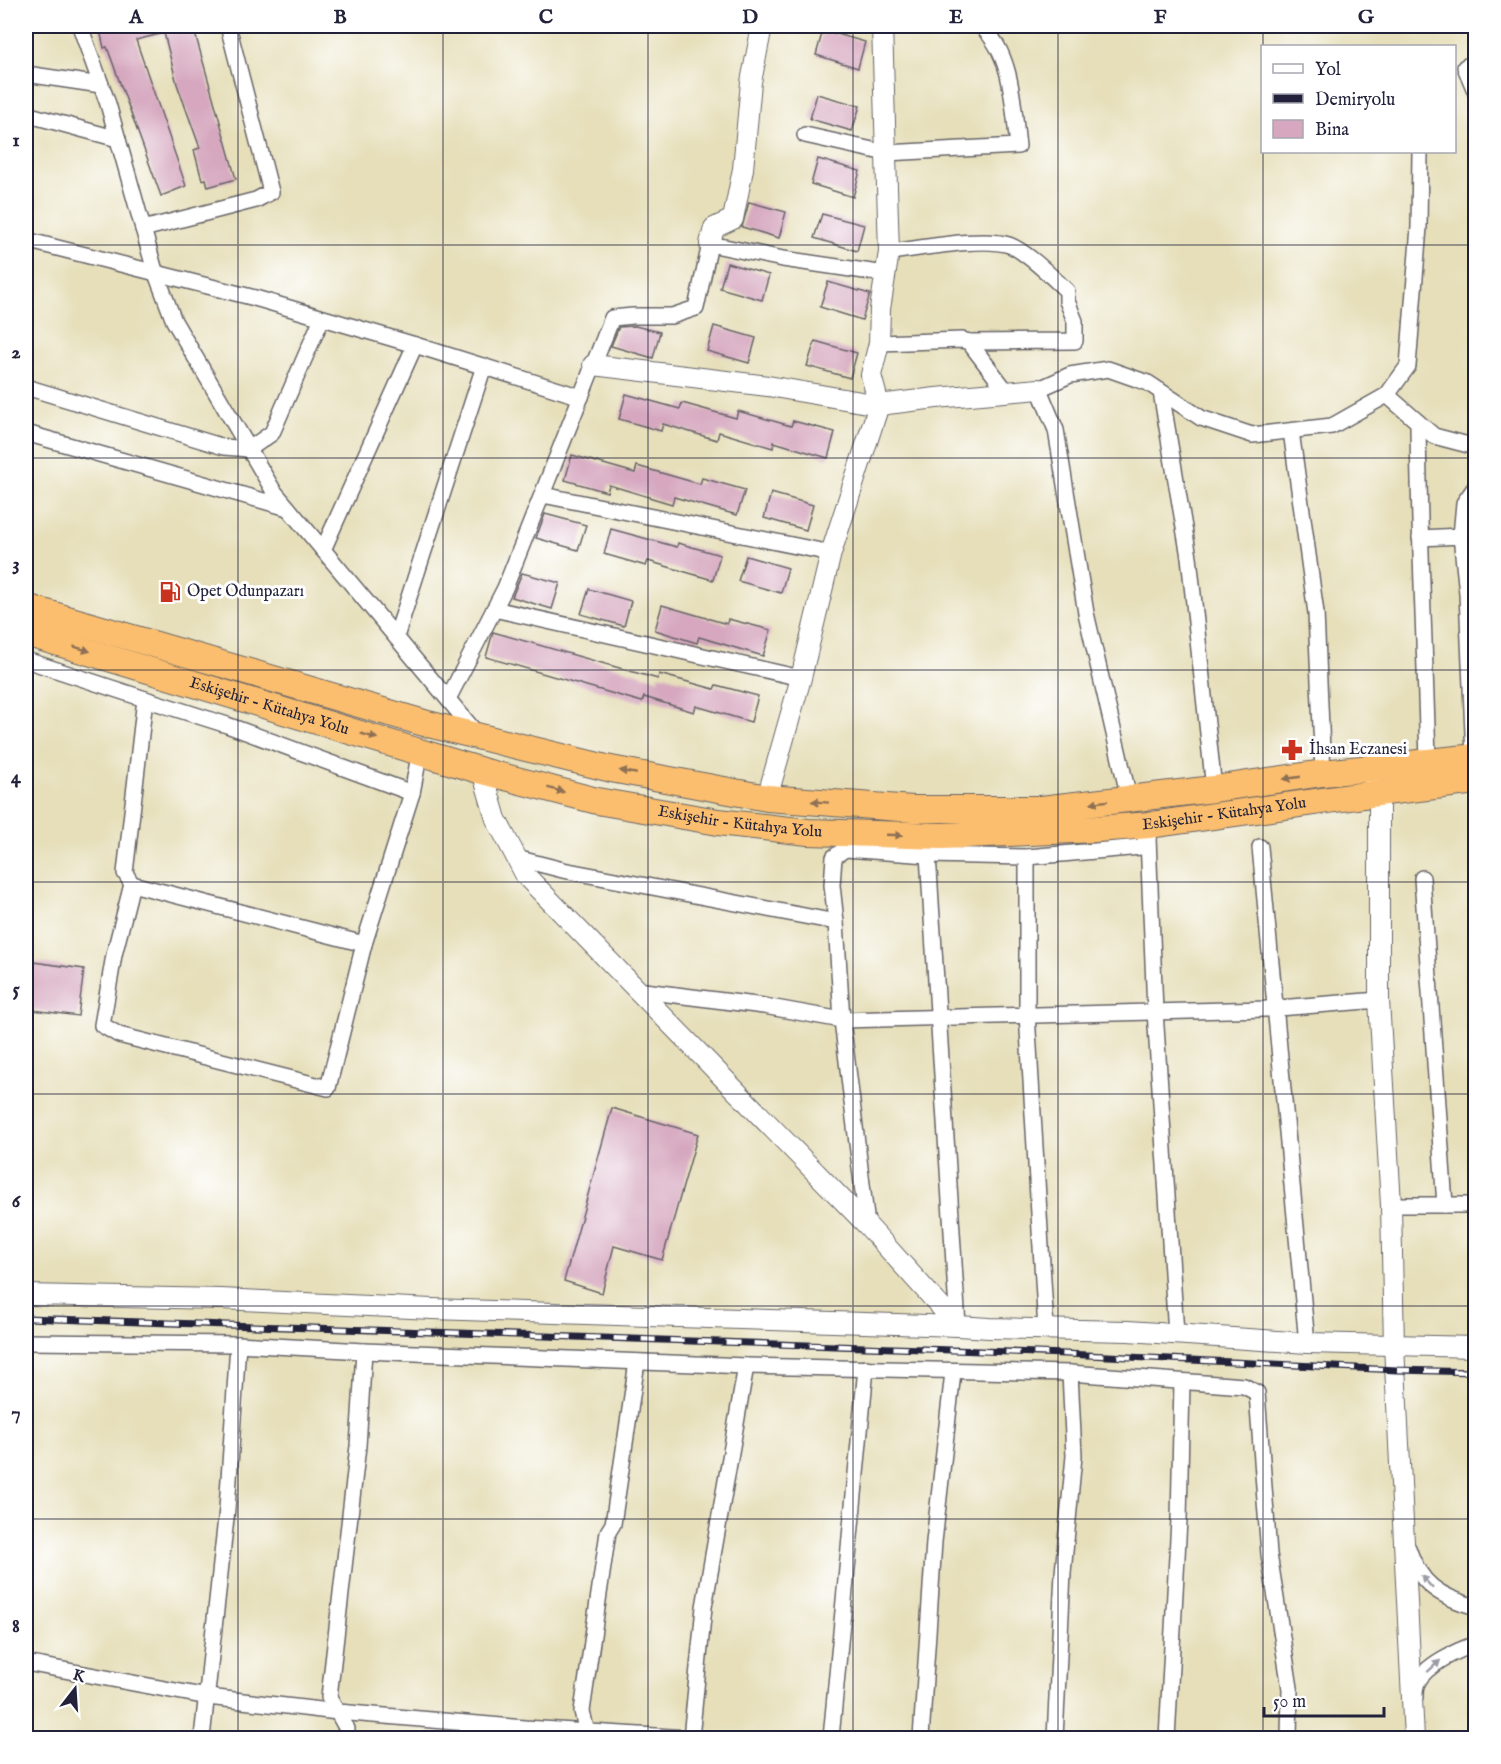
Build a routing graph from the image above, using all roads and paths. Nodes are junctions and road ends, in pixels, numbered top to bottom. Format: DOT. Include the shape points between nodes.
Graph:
graph roads {
  1 [pos="80,26"];
  2 [pos="228,26"];
  3 [pos="762,26"];
  4 [pos="882,26"];
  5 [pos="981,26"];
  6 [pos="1465,68"];
  7 [pos="26,74"];
  8 [pos="101,85"];
  9 [pos="1476,93"];
  10 [pos="26,114"];
  11 [pos="805,135"];
  12 [pos="118,139"];
  13 [pos="886,153"];
  14 [pos="1420,153"];
  15 [pos="143,229"];
  16 [pos="26,240"];
  17 [pos="710,244"];
  18 [pos="889,252"];
  19 [pos="155,271"];
  20 [pos="885,274"];
  21 [pos="321,318"];
  22 [pos="969,342"];
  23 [pos="879,343"];
  24 [pos="415,345"];
  25 [pos="593,365"];
  26 [pos="484,366"];
  27 [pos="26,387"];
  28 [pos="1039,389"];
  29 [pos="1007,392"];
  30 [pos="1161,392"];
  31 [pos="1387,395"];
  32 [pos="581,397"];
  33 [pos="879,405"];
  34 [pos="1418,423"];
  35 [pos="1291,430"];
  36 [pos="26,433"];
  37 [pos="1476,447"];
  38 [pos="249,449"];
  39 [pos="1476,486"];
  40 [pos="543,495"];
  41 [pos="288,508"];
  42 [pos="1461,536"];
  43 [pos="1420,538"];
  44 [pos="323,550"];
  45 [pos="831,553"];
  46 [pos="26,607"];
  47 [pos="494,609"];
  48 [pos="26,633"];
  49 [pos="396,637"];
  50 [pos="26,660"];
  51 [pos="801,678"];
  52 [pos="146,699"];
  53 [pos="448,699"];
  54 [pos="479,736"];
  55 [pos="420,751"];
  56 [pos="1428,762"];
  57 [pos="1475,765"];
  58 [pos="482,771"];
  59 [pos="1323,773"];
  60 [pos="1375,781"];
  61 [pos="1214,789"];
  62 [pos="412,793"];
  63 [pos="767,798"];
  64 [pos="1129,798"];
  65 [pos="1149,832"];
  66 [pos="1260,847"];
  67 [pos="928,855"];
  68 [pos="1027,857"];
  69 [pos="516,858"];
  70 [pos="1422,878"];
  71 [pos="132,884"];
  72 [pos="836,922"];
  73 [pos="364,944"];
  74 [pos="636,990"];
  75 [pos="1379,1000"];
  76 [pos="1275,1008"];
  77 [pos="1155,1011"];
  78 [pos="1027,1014"];
  79 [pos="937,1017"];
  80 [pos="842,1020"];
  81 [pos="1391,1205"];
  82 [pos="1445,1205"];
  83 [pos="1476,1205"];
  84 [pos="867,1225"];
  85 [pos="26,1295"];
  86 [pos="958,1326"];
  87 [pos="1046,1330"];
  88 [pos="1176,1334"];
  89 [pos="26,1341"];
  90 [pos="1307,1343"];
  91 [pos="238,1344"];
  92 [pos="1394,1346"];
  93 [pos="1476,1347"];
  94 [pos="364,1352"];
  95 [pos="637,1362"];
  96 [pos="746,1366"];
  97 [pos="866,1368"];
  98 [pos="953,1372"];
  99 [pos="1070,1373"];
  100 [pos="1182,1382"];
  101 [pos="1404,1533"];
  102 [pos="1476,1607"];
  103 [pos="1476,1644"];
  104 [pos="26,1663"];
  105 [pos="208,1697"];
  106 [pos="1413,1707"];
  107 [pos="338,1712"];
  108 [pos="587,1735"];
  109 [pos="202,1738"];
  110 [pos="345,1738"];
  111 [pos="689,1738"];
  112 [pos="831,1738"];
  113 [pos="921,1738"];
  114 [pos="1055,1738"];
  115 [pos="1167,1738"];
  116 [pos="1289,1738"];
  117 [pos="1414,1738"];
  1 -- 8 [label="street"];
  2 -- 15 [label="street" via="271,192 256,200"];
  3 -- 17 [label="street" via="739,194 733,219 714,228"];
  4 -- 13 [label="street"];
  5 -- 13 [label="street" via="1003,57 1018,146"];
  6 -- 9 [label="street"];
  7 -- 8 [label="street"];
  8 -- 12 [label="street"];
  10 -- 12 [label="street"];
  11 -- 13 [label="street"];
  12 -- 15 [label="street"];
  13 -- 18 [label="street"];
  14 -- 31 [label="street" via="1419,227 1408,366"];
  15 -- 19 [label="street"];
  16 -- 19 [label="street"];
  17 -- 20 [label="street"];
  17 -- 25 [label="street" via="696,308 672,316 612,318"];
  18 -- 20 [label="street"];
  18 -- 22 [label="street" via="976,242 1008,244 1067,291 1066,301 1075,321 1075,341"];
  19 -- 21 [label="street"];
  19 -- 38 [label="street" via="174,321"];
  20 -- 23 [label="street"];
  21 -- 24 [label="street"];
  21 -- 38 [label="street" via="272,433"];
  22 -- 23 [label="street"];
  22 -- 29 [label="street"];
  23 -- 33 [label="street" via="871,375"];
  24 -- 26 [label="street"];
  24 -- 44 [label="street"];
  25 -- 32 [label="street"];
  25 -- 33 [label="street" via="768,386"];
  26 -- 32 [label="street"];
  26 -- 49 [label="street"];
  27 -- 38 [label="street" via="224,447"];
  28 -- 29 [label="street"];
  28 -- 30 [label="street" via="1070,375 1108,369 1148,383"];
  28 -- 64 [label="street" via="1056,430 1086,614"];
  29 -- 33 [label="street"];
  30 -- 35 [label="street" via="1201,418 1252,435"];
  30 -- 61 [label="street" via="1189,557"];
  31 -- 34 [label="street"];
  31 -- 35 [label="street" via="1332,426"];
  32 -- 40 [label="street"];
  33 -- 45 [label="street"];
  34 -- 37 [label="street" via="1434,436"];
  34 -- 43 [label="street"];
  35 -- 59 [label="street" via="1316,613"];
  36 -- 41 [label="street"];
  38 -- 41 [label="street"];
  39 -- 42 [label="street" via="1464,503"];
  40 -- 45 [label="street"];
  40 -- 47 [label="street"];
  41 -- 44 [label="street"];
  42 -- 43 [label="street"];
  42 -- 57 [label="street"];
  43 -- 56 [label="street"];
  44 -- 49 [label="street"];
  45 -- 51 [label="street"];
  46 -- 54 [label="highway, Eskişehir - Kütahya Yolu"];
  47 -- 51 [label="street"];
  47 -- 53 [label="street"];
  48 -- 55 [label="highway, Eskişehir - Kütahya Yolu, one-way"];
  49 -- 53 [label="street"];
  50 -- 52 [label="street"];
  51 -- 63 [label="street"];
  52 -- 62 [label="street"];
  52 -- 71 [label="street" via="125,873"];
  53 -- 54 [label="street"];
  63 -- 54 [label="highway, Eskişehir - Kütahya Yolu, one-way" via="611,769"];
  55 -- 58 [label="highway, Eskişehir - Kütahya Yolu"];
  55 -- 62 [label="street"];
  56 -- 57 [label="highway, Eskişehir - Kütahya Yolu"];
  56 -- 60 [label="highway, Eskişehir - Kütahya Yolu"];
  57 -- 60 [label="highway, Eskişehir - Kütahya Yolu"];
  58 -- 65 [label="highway, Eskişehir - Kütahya Yolu, one-way" via="597,801 718,822 808,832 942,836 1096,830"];
  58 -- 69 [label="street" via="496,819"];
  59 -- 60 [label="highway, Eskişehir - Kütahya Yolu"];
  59 -- 61 [label="highway, Eskişehir - Kütahya Yolu, one-way"];
  60 -- 65 [label="highway, Eskişehir - Kütahya Yolu"];
  60 -- 75 [label="street"];
  61 -- 64 [label="highway, Eskişehir - Kütahya Yolu"];
  62 -- 73 [label="street"];
  64 -- 63 [label="highway, Eskişehir - Kütahya Yolu, one-way" via="1041,809 913,809"];
  65 -- 68 [label="street" via="1141,847"];
  65 -- 77 [label="street"];
  66 -- 76 [label="street"];
  67 -- 68 [label="street"];
  67 -- 72 [label="street" via="845,849 834,857"];
  67 -- 79 [label="street"];
  68 -- 78 [label="street"];
  69 -- 72 [label="street"];
  69 -- 74 [label="street" via="526,876"];
  70 -- 82 [label="street"];
  71 -- 73 [label="street"];
  71 -- 73 [label="street" via="102,1025 119,1035 328,1088"];
  72 -- 80 [label="street"];
  74 -- 80 [label="street"];
  74 -- 84 [label="street"];
  75 -- 76 [label="street"];
  75 -- 81 [label="street"];
  76 -- 77 [label="street"];
  76 -- 90 [label="street"];
  77 -- 78 [label="street"];
  77 -- 88 [label="street"];
  78 -- 79 [label="street"];
  78 -- 87 [label="street"];
  79 -- 80 [label="street"];
  79 -- 86 [label="street"];
  80 -- 84 [label="street"];
  81 -- 82 [label="street"];
  81 -- 92 [label="street"];
  82 -- 83 [label="street"];
  84 -- 86 [label="street"];
  85 -- 86 [label="street"];
  86 -- 87 [label="street"];
  87 -- 88 [label="street"];
  88 -- 90 [label="street"];
  89 -- 91 [label="street"];
  90 -- 92 [label="street"];
  91 -- 94 [label="street"];
  91 -- 105 [label="street" via="227,1509"];
  92 -- 93 [label="street"];
  92 -- 101 [label="street"];
  94 -- 95 [label="street"];
  94 -- 107 [label="street" via="358,1446 329,1697"];
  95 -- 96 [label="street"];
  95 -- 108 [label="street" via="582,1711"];
  96 -- 97 [label="street"];
  96 -- 111 [label="street" via="705,1607"];
  97 -- 98 [label="street"];
  97 -- 112 [label="street"];
  98 -- 99 [label="street"];
  98 -- 113 [label="street" via="934,1542"];
  99 -- 100 [label="street"];
  99 -- 114 [label="street" via="1074,1456 1063,1574"];
  100 -- 115 [label="street"];
  100 -- 116 [label="street" via="1244,1386 1257,1392 1269,1554 1290,1688"];
  102 -- 101 [label="street, one-way" via="1456,1602 1429,1587 1413,1564"];
  101 -- 106 [label="street"];
  106 -- 103 [label="street, one-way" via="1417,1683 1429,1670 1446,1656"];
  104 -- 105 [label="street"];
  105 -- 107 [label="street"];
  105 -- 109 [label="street"];
  106 -- 117 [label="street"];
  107 -- 108 [label="street"];
  107 -- 110 [label="street" via="346,1729"];
  108 -- 111 [label="street"];
}
